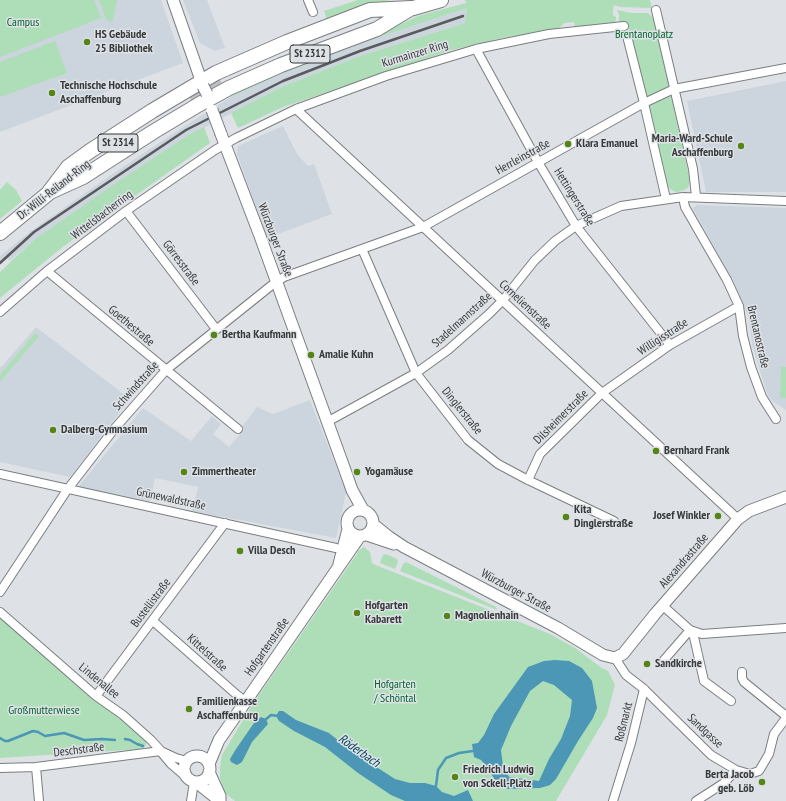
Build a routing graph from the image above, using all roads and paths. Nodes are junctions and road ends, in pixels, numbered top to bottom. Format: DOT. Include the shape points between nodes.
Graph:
graph roads {
  1 [pos="173,0"];
  2 [pos="308,0"];
  3 [pos="441,0"];
  4 [pos="412,8"];
  5 [pos="656,10"];
  6 [pos="313,12"];
  7 [pos="624,26"];
  8 [pos="627,36"];
  9 [pos="476,49"];
  10 [pos="786,68"];
  11 [pos="224,81"];
  12 [pos="674,89"];
  13 [pos="207,94"];
  14 [pos="190,98"];
  15 [pos="644,104"];
  16 [pos="296,109"];
  17 [pos="220,143"];
  18 [pos="538,162"];
  19 [pos="49,192"];
  20 [pos="683,196"];
  21 [pos="696,196"];
  22 [pos="666,199"];
  23 [pos="786,201"];
  24 [pos="126,211"];
  25 [pos="576,226"];
  26 [pos="423,227"];
  27 [pos="0,233"];
  28 [pos="362,249"];
  29 [pos="47,271"];
  30 [pos="277,282"];
  31 [pos="503,300"];
  32 [pos="739,306"];
  33 [pos="0,312"];
  34 [pos="216,329"];
  35 [pos="670,345"];
  36 [pos="166,370"];
  37 [pos="416,373"];
  38 [pos="602,393"];
  39 [pos="776,420"];
  40 [pos="327,422"];
  41 [pos="238,429"];
  42 [pos="0,474"];
  43 [pos="528,480"];
  44 [pos="67,490"];
  45 [pos="352,490"];
  46 [pos="786,497"];
  47 [pos="363,510"];
  48 [pos="350,513"];
  49 [pos="738,519"];
  50 [pos="614,521"];
  51 [pos="225,523"];
  52 [pos="373,524"];
  53 [pos="348,529"];
  54 [pos="363,536"];
  55 [pos="404,547"];
  56 [pos="336,548"];
  57 [pos="337,570"];
  58 [pos="0,592"];
  59 [pos="662,605"];
  60 [pos="0,612"];
  61 [pos="153,621"];
  62 [pos="786,628"];
  63 [pos="690,630"];
  64 [pos="615,658"];
  65 [pos="664,660"];
  66 [pos="742,672"];
  67 [pos="644,689"];
  68 [pos="96,696"];
  69 [pos="245,701"];
  70 [pos="731,701"];
  71 [pos="786,717"];
  72 [pos="219,740"];
  73 [pos="161,751"];
  74 [pos="197,756"];
  75 [pos="186,760"];
  76 [pos="36,767"];
  77 [pos="0,768"];
  78 [pos="209,768"];
  79 [pos="736,770"];
  80 [pos="192,780"];
  81 [pos="39,801"];
  82 [pos="191,801"];
  83 [pos="613,801"];
  84 [pos="696,801"];
  1 -- 13 [label="main road, Würzburger Straße"];
  2 -- 6 [label="street"];
  3 -- 4 [label="highway"];
  4 -- 11 [label="highway" via="257,65"];
  4 -- 13 [label="highway, St 2312" via="377,28 229,88"];
  4 -- 13 [label="highway, St 2312" via="370,10 287,42 216,73"];
  5 -- 12 [label="street"];
  7 -- 9 [label="street, Kurmainzer Ring" via="549,34"];
  8 -- 15 [label="street"];
  9 -- 16 [label="street, Kurmainzer Ring" via="386,76"];
  9 -- 18 [label="street, Hettingerstraße"];
  10 -- 12 [label="street, Herrleinstraße"];
  12 -- 15 [label="street, Herrleinstraße"];
  12 -- 21 [label="street"];
  13 -- 17 [label="main road, Würzburger Straße, bridge"];
  13 -- 19 [label="highway, St 2312" via="83,177"];
  13 -- 19 [label="highway, St 2312" via="126,127 68,167"];
  14 -- 19 [label="highway, Dr.-Willi-Reiland-Ring / St 2314" via="141,127"];
  15 -- 18 [label="street, Herrleinstraße"];
  15 -- 22 [label="street"];
  16 -- 17 [label="street, Kurmainzer Ring"];
  16 -- 26 [label="street, Cornelienstraße"];
  17 -- 24 [label="street, Wittelsbacherring"];
  17 -- 30 [label="main road, Würzburger Straße"];
  18 -- 25 [label="street, Hettingerstraße"];
  18 -- 26 [label="street, Herrleinstraße"];
  19 -- 27 [label="highway, Dr.-Willi-Reiland-Ring / St 2314"];
  20 -- 21 [label="street, Stadelmannstraße"];
  20 -- 22 [label="street, Stadelmannstraße"];
  20 -- 32 [label="street, Brentanostraße" via="685,207"];
  21 -- 23 [label="street, Stadelmannstraße"];
  22 -- 25 [label="street, Stadelmannstraße" via="620,206"];
  24 -- 29 [label="street, Wittelsbacherring"];
  24 -- 34 [label="street, Görresstraße"];
  25 -- 31 [label="street, Stadelmannstraße" via="535,260"];
  25 -- 35 [label="street, Hettingerstraße"];
  26 -- 28 [label="street, Herrleinstraße"];
  26 -- 31 [label="street, Cornelienstraße"];
  28 -- 30 [label="street, Herrleinstraße" via="284,277"];
  28 -- 37 [label="street, Dinglerstraße"];
  29 -- 33 [label="street, Wittelsbacherring"];
  29 -- 36 [label="street, Goethestraße"];
  30 -- 34 [label="street, Schwindstraße"];
  30 -- 40 [label="main road, Würzburger Straße"];
  31 -- 37 [label="street, Stadelmannstraße" via="448,350"];
  31 -- 38 [label="street, Cornelienstraße"];
  32 -- 35 [label="street, Willigisstraße"];
  32 -- 39 [label="street, Brentanostraße" via="750,366 762,397"];
  34 -- 36 [label="street, Schwindstraße"];
  35 -- 38 [label="street, Willigisstraße"];
  36 -- 41 [label="street, Goethestraße"];
  36 -- 44 [label="street, Schwindstraße" via="115,428"];
  37 -- 40 [label="street, Stadelmannstraße"];
  37 -- 43 [label="street, Dinglerstraße" via="468,440 498,464"];
  38 -- 43 [label="street, Dilsheimerstraße" via="540,454"];
  38 -- 49 [label="street, Cornelienstraße"];
  40 -- 45 [label="main road, Würzburger Straße"];
  42 -- 44 [label="street, Grünewaldstraße"];
  43 -- 50 [label="street, Dinglerstraße"];
  44 -- 51 [label="street, Grünewaldstraße"];
  44 -- 58 [label="street, Schwindstraße"];
  45 -- 47 [label="main road, Würzburger Straße"];
  45 -- 48 [label="main road, Würzburger Straße"];
  46 -- 49 [label="main road, Alexandrastraße" via="749,511"];
  47 -- 48 [label="main road"];
  47 -- 52 [label="main road" via="372,517"];
  48 -- 53 [label="main road"];
  49 -- 59 [label="main road, Alexandrastraße"];
  51 -- 56 [label="street, Grünewaldstraße"];
  51 -- 61 [label="street, Bustellistraße"];
  52 -- 54 [label="main road"];
  52 -- 55 [label="main road, Würzburger Straße"];
  53 -- 54 [label="main road" via="353,534"];
  53 -- 57 [label="main road, Hofgartenstraße"];
  54 -- 55 [label="main road, Würzburger Straße"];
  54 -- 57 [label="main road, Hofgartenstraße"];
  55 -- 64 [label="main road, Würzburger Straße" via="552,624 603,655"];
  57 -- 69 [label="main road, Hofgartenstraße"];
  59 -- 63 [label="street"];
  59 -- 64 [label="main road, Alexandrastraße" via="624,654"];
  60 -- 68 [label="street, Lindenallee"];
  61 -- 68 [label="street, Bustellistraße"];
  61 -- 69 [label="street, Kittelstraße"];
  62 -- 63 [label="street" via="702,634"];
  63 -- 65 [label="street"];
  63 -- 70 [label="street" via="694,637 704,681"];
  64 -- 67 [label="street, Roßmarkt" via="626,674"];
  66 -- 71 [label="street" via="744,682"];
  67 -- 79 [label="street, Sandgasse" via="711,755"];
  67 -- 83 [label="street, Roßmarkt"];
  68 -- 73 [label="street, Lindenallee" via="123,715"];
  69 -- 72 [label="main road, Hofgartenstraße"];
  71 -- 79 [label="street, Sandgasse" via="774,734 769,754 759,771 750,774"];
  72 -- 74 [label="main road, Hofgartenstraße"];
  72 -- 78 [label="main road, Hofgartenstraße"];
  73 -- 75 [label="street, Lindenallee"];
  73 -- 76 [label="street, Deschstraße"];
  73 -- 80 [label="street" via="170,764"];
  74 -- 75 [label="main road"];
  74 -- 78 [label="main road" via="204,758"];
  75 -- 80 [label="main road" via="183,768"];
  76 -- 77 [label="street, Deschstraße"];
  76 -- 81 [label="street"];
  78 -- 80 [label="main road" via="206,779"];
  78 -- 80 [label="main road" via="220,801"];
  79 -- 84 [label="street" via="724,782"];
  80 -- 82 [label="street"];
}
